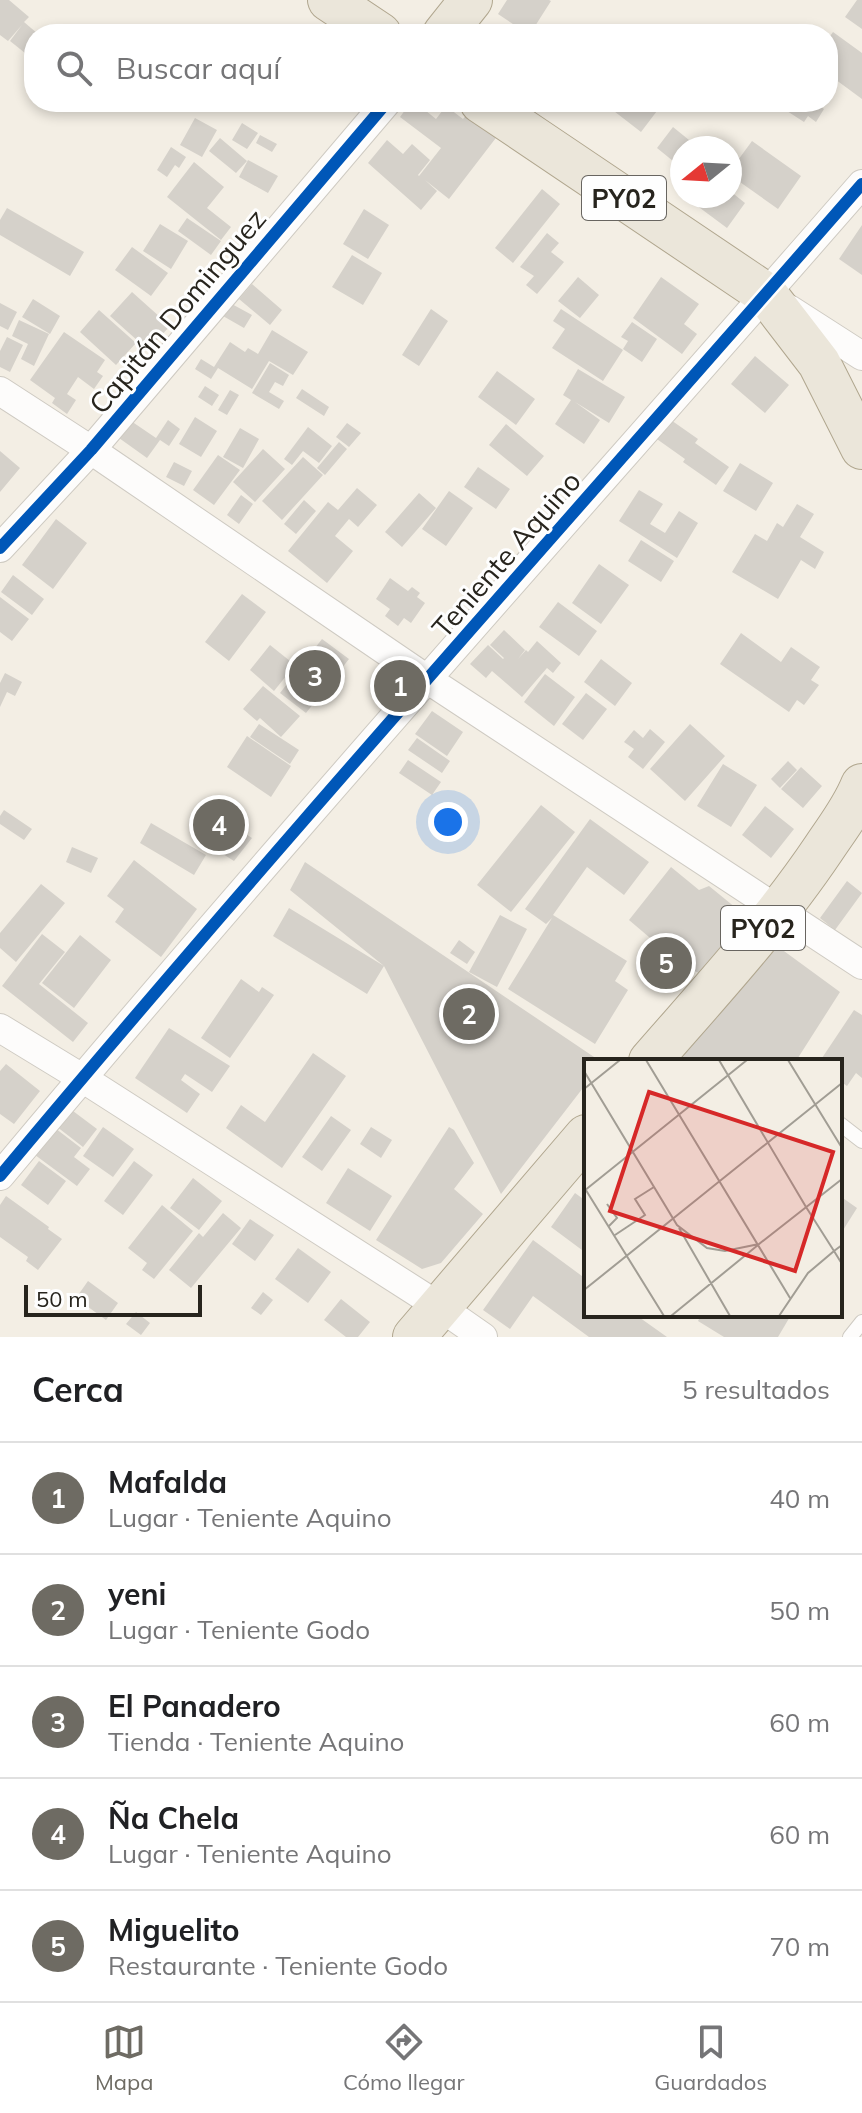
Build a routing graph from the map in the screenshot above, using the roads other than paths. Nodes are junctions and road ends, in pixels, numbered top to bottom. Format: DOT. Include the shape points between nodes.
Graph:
graph roads {
  1 [pos="329,0"];
  2 [pos="471,0"];
  3 [pos="365,24"];
  4 [pos="452,24"];
  5 [pos="378,112"];
  6 [pos="496,112"];
  7 [pos="862,184"];
  8 [pos="766,294"];
  9 [pos="862,356"];
  10 [pos="0,391"];
  11 [pos="862,448"];
  12 [pos="91,450"];
  13 [pos="0,548"];
  14 [pos="427,679"];
  15 [pos="862,785"];
  16 [pos="862,813"];
  17 [pos="778,911"];
  18 [pos="862,965"];
  19 [pos="0,1028"];
  20 [pos="652,1059"];
  21 [pos="82,1078"];
  22 [pos="842,1126"];
  23 [pos="584,1138"];
  24 [pos="862,1141"];
  25 [pos="0,1176"];
  26 [pos="427,1322"];
  27 [pos="862,1322"];
  28 [pos="483,1337"];
  29 [pos="850,1337"];
  1 -- 3 [label="main road"];
  2 -- 4 [label="main road"];
  5 -- 12 [label="street, Capitán Dominguez"];
  6 -- 8 [label="main road, PY02"];
  7 -- 8 [label="street, Teniente Aquino"];
  8 -- 9 [label="street"];
  8 -- 11 [label="main road, PY02" via="819,363"];
  8 -- 14 [label="street, Teniente Aquino"];
  10 -- 12 [label="street"];
  12 -- 13 [label="street, Capitán Dominguez"];
  12 -- 14 [label="street"];
  14 -- 17 [label="street"];
  14 -- 21 [label="street, Teniente Aquino"];
  15 -- 17 [label="main road, PY02"];
  16 -- 17 [label="street"];
  17 -- 18 [label="street"];
  17 -- 20 [label="main road, PY02"];
  19 -- 21 [label="street"];
  21 -- 25 [label="street, Teniente Aquino"];
  21 -- 26 [label="street"];
  22 -- 24 [label="lane"];
  23 -- 26 [label="main road"];
  26 -- 28 [label="street"];
  27 -- 29 [label="lane"];
}
